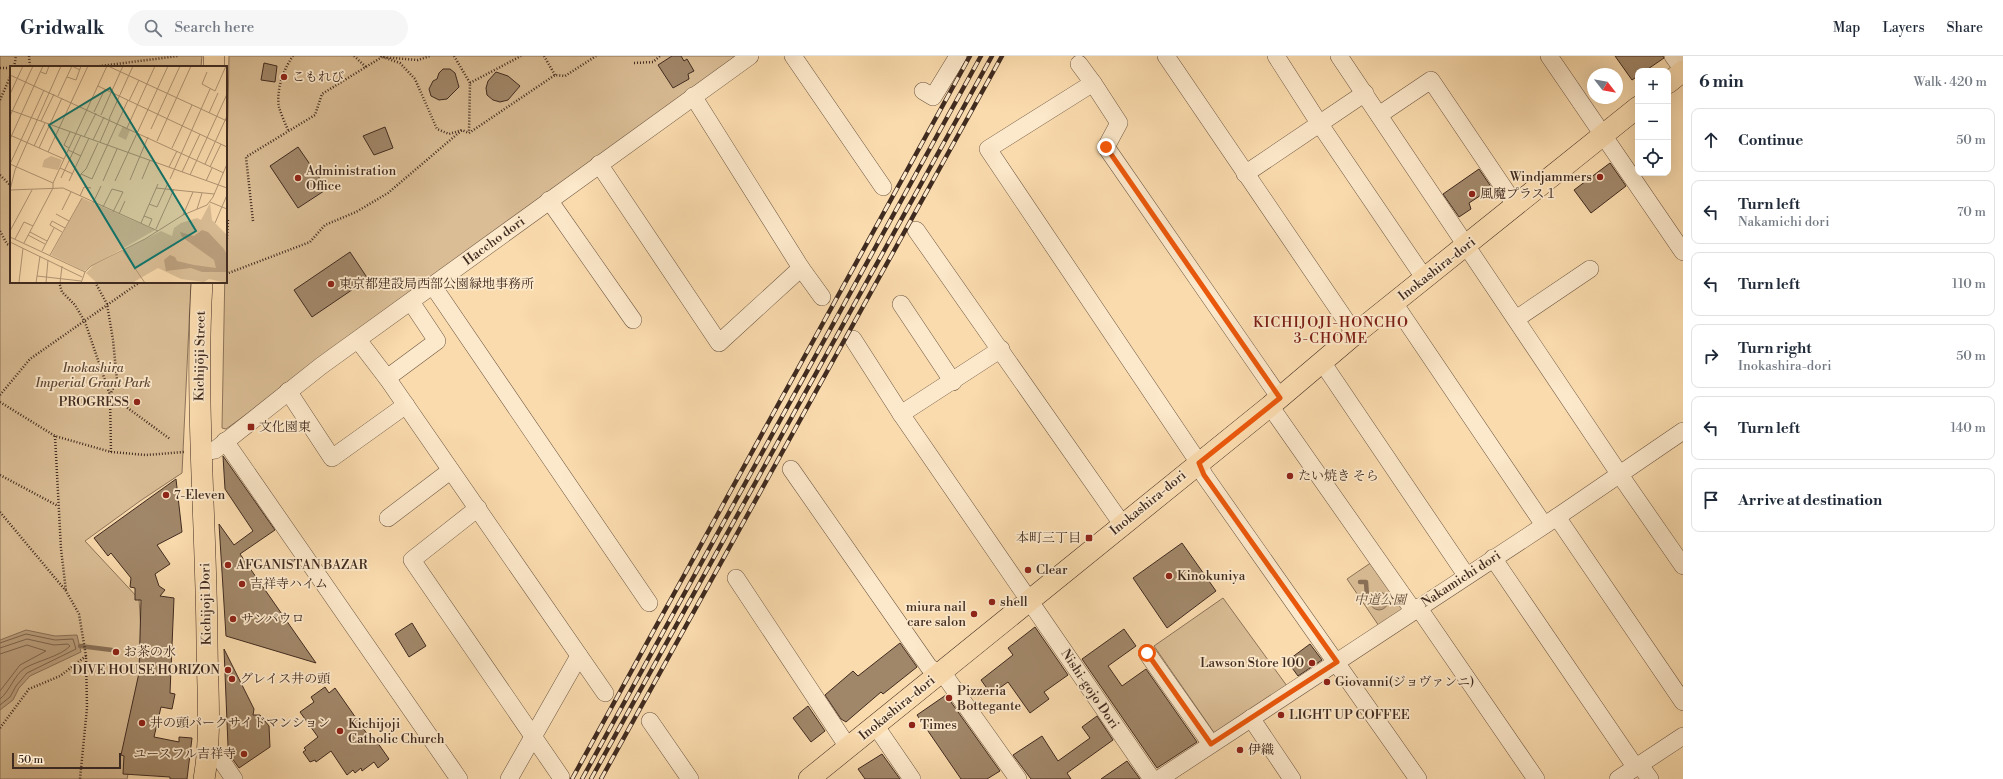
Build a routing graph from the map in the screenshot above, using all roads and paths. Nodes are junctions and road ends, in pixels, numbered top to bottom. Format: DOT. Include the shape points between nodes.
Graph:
graph roads {
  1 [pos="16,56"];
  2 [pos="29,56"];
  3 [pos="178,56"];
  4 [pos="293,56"];
  5 [pos="354,56"];
  6 [pos="430,56"];
  7 [pos="459,56"];
  8 [pos="521,56"];
  9 [pos="544,56"];
  10 [pos="596,56"];
  11 [pos="660,56"];
  12 [pos="750,56"];
  13 [pos="793,56"];
  14 [pos="958,56"];
  15 [pos="1166,56"];
  16 [pos="1276,56"];
  17 [pos="1339,56"];
  18 [pos="1549,56"];
  19 [pos="1673,56"];
  20 [pos="381,57"];
  21 [pos="454,57"];
  22 [pos="634,63"];
  23 [pos="1080,64"];
  24 [pos="14,66"];
  25 [pos="30,66"];
  26 [pos="101,66"];
  27 [pos="366,67"];
  28 [pos="1683,71"];
  29 [pos="555,74"];
  30 [pos="10,77"];
  31 [pos="1671,81"];
  32 [pos="470,83"];
  33 [pos="1093,83"];
  34 [pos="923,91"];
  35 [pos="1364,93"];
  36 [pos="693,96"];
  37 [pos="0,100"];
  38 [pos="1635,109"];
  39 [pos="1379,115"];
  40 [pos="1319,123"];
  41 [pos="288,130"];
  42 [pos="462,130"];
  43 [pos="469,133"];
  44 [pos="1604,135"];
  45 [pos="599,164"];
  46 [pos="1245,174"];
  47 [pos="0,175"];
  48 [pos="10,185"];
  49 [pos="883,187"];
  50 [pos="549,200"];
  51 [pos="1516,206"];
  52 [pos="228,218"];
  53 [pos="253,221"];
  54 [pos="916,230"];
  55 [pos="0,231"];
  56 [pos="227,238"];
  57 [pos="10,246"];
  58 [pos="1466,246"];
  59 [pos="1683,252"];
  60 [pos="801,268"];
  61 [pos="1590,269"];
  62 [pos="227,274"];
  63 [pos="1425,279"];
  64 [pos="59,283"];
  65 [pos="96,283"];
  66 [pos="138,283"];
  67 [pos="202,283"];
  68 [pos="433,286"];
  69 [pos="822,297"];
  70 [pos="411,302"];
  71 [pos="1394,303"];
  72 [pos="107,304"];
  73 [pos="901,304"];
  74 [pos="1516,319"];
  75 [pos="633,320"];
  76 [pos="85,322"];
  77 [pos="1355,334"];
  78 [pos="853,339"];
  79 [pos="358,340"];
  80 [pos="1001,349"];
  81 [pos="1322,362"];
  82 [pos="387,378"];
  83 [pos="953,382"];
  84 [pos="288,391"];
  85 [pos="0,395"];
  86 [pos="110,395"];
  87 [pos="0,402"];
  88 [pos="1275,402"];
  89 [pos="406,405"];
  90 [pos="901,414"];
  91 [pos="1683,431"];
  92 [pos="55,436"];
  93 [pos="170,439"];
  94 [pos="225,441"];
  95 [pos="111,452"];
  96 [pos="201,452"];
  97 [pos="170,454"];
  98 [pos="1199,463"];
  99 [pos="791,469"];
  100 [pos="450,471"];
  101 [pos="0,475"];
  102 [pos="1620,475"];
  103 [pos="59,506"];
  104 [pos="478,508"];
  105 [pos="0,512"];
  106 [pos="388,518"];
  107 [pos="1551,521"];
  108 [pos="1122,524"];
  109 [pos="1494,558"];
  110 [pos="1683,566"];
  111 [pos="1466,575"];
  112 [pos="736,578"];
  113 [pos="66,591"];
  114 [pos="1029,600"];
  115 [pos="649,603"];
  116 [pos="1415,609"];
  117 [pos="1147,653"];
  118 [pos="86,656"];
  119 [pos="579,656"];
  120 [pos="1337,662"];
  121 [pos="938,674"];
  122 [pos="605,693"];
  123 [pos="1683,702"];
  124 [pos="1251,718"];
  125 [pos="650,721"];
  126 [pos="875,726"];
  127 [pos="0,728"];
  128 [pos="1683,736"];
  129 [pos="534,737"];
  130 [pos="1211,744"];
  131 [pos="848,747"];
  132 [pos="208,751"];
  133 [pos="1638,766"];
  134 [pos="561,777"];
  135 [pos="80,779"];
  136 [pos="204,779"];
  137 [pos="234,779"];
  138 [pos="459,779"];
  139 [pos="509,779"];
  140 [pos="690,779"];
  141 [pos="809,779"];
  142 [pos="912,779"];
  143 [pos="1018,779"];
  144 [pos="1152,779"];
  145 [pos="1159,779"];
  146 [pos="1292,779"];
  147 [pos="1418,779"];
  148 [pos="1536,779"];
  149 [pos="1618,779"];
  150 [pos="1650,779"];
  1 -- 24 [label="path"];
  2 -- 25 [label="path"];
  3 -- 26 [label="path"];
  4 -- 41 [label="path" via="280,83 279,106"];
  5 -- 27 [label="path"];
  6 -- 20 [label="path" via="418,60"];
  7 -- 21 [label="path"];
  8 -- 32 [label="path"];
  9 -- 29 [label="path"];
  10 -- 29 [label="path" via="565,76"];
  11 -- 22 [label="path" via="653,62"];
  12 -- 36 [label="street, Haccho dori"];
  13 -- 49 [label="street"];
  14 -- 34 [label="street" via="933,97"];
  15 -- 46 [label="street"];
  16 -- 40 [label="street"];
  17 -- 35 [label="street"];
  18 -- 44 [label="street"];
  19 -- 28 [label="street"];
  20 -- 27 [label="path"];
  20 -- 42 [label="path" via="400,63 415,80 437,129 448,134"];
  21 -- 32 [label="path"];
  23 -- 33 [label="street"];
  27 -- 41 [label="path" via="322,94 315,115"];
  28 -- 31 [label="main road"];
  29 -- 43 [label="path"];
  30 -- 37 [label="path"];
  32 -- 43 [label="path"];
  33 -- 88 [label="street" via="1119,123 1106,147"];
  33 -- 98 [label="street" via="988,149"];
  35 -- 39 [label="street"];
  35 -- 40 [label="street"];
  36 -- 45 [label="street, Haccho dori"];
  36 -- 60 [label="street"];
  38 -- 44 [label="main road, Inokashira-dori"];
  39 -- 51 [label="street" via="1431,80"];
  39 -- 58 [label="street"];
  40 -- 46 [label="street"];
  40 -- 63 [label="street"];
  41 -- 53 [label="path" via="246,157"];
  42 -- 43 [label="path"];
  42 -- 62 [label="path" via="388,193 356,212 325,225 310,242"];
  44 -- 51 [label="main road, Inokashira-dori"];
  44 -- 59 [label="street"];
  45 -- 50 [label="street, Haccho dori"];
  45 -- 60 [label="street" via="719,344"];
  46 -- 77 [label="street"];
  47 -- 48 [label="path"];
  50 -- 68 [label="street, Haccho dori"];
  50 -- 75 [label="street"];
  51 -- 58 [label="main road, Inokashira-dori"];
  52 -- 56 [label="path"];
  54 -- 80 [label="street"];
  55 -- 57 [label="path"];
  58 -- 63 [label="main road, Inokashira-dori"];
  58 -- 74 [label="street"];
  60 -- 69 [label="street"];
  61 -- 74 [label="street"];
  63 -- 71 [label="main road, Inokashira-dori"];
  64 -- 76 [label="path" via="62,292"];
  65 -- 72 [label="path"];
  66 -- 72 [label="path"];
  67 -- 96 [label="main road, Kichijoji Dori" via="199,362"];
  68 -- 70 [label="street, Haccho dori"];
  68 -- 115 [label="street"];
  70 -- 79 [label="street, Haccho dori"];
  70 -- 82 [label="street" via="437,341"];
  71 -- 77 [label="main road, Inokashira-dori"];
  71 -- 107 [label="street"];
  72 -- 76 [label="path"];
  72 -- 86 [label="path" via="114,340 117,380"];
  73 -- 83 [label="street"];
  74 -- 102 [label="street"];
  76 -- 85 [label="path" via="30,359"];
  76 -- 86 [label="path"];
  77 -- 81 [label="main road, Inokashira-dori"];
  78 -- 90 [label="street, Nishi-gojo Dori"];
  79 -- 82 [label="street"];
  79 -- 84 [label="street, Haccho dori"];
  80 -- 83 [label="street"];
  80 -- 108 [label="street"];
  81 -- 88 [label="main road, Inokashira-dori"];
  81 -- 111 [label="street"];
  82 -- 89 [label="street"];
  83 -- 90 [label="street"];
  84 -- 89 [label="street" via="332,458"];
  84 -- 94 [label="street, Haccho dori"];
  86 -- 93 [label="path"];
  86 -- 95 [label="path"];
  87 -- 92 [label="path"];
  88 -- 98 [label="main road, Inokashira-dori"];
  88 -- 116 [label="street"];
  89 -- 100 [label="street"];
  90 -- 114 [label="street, Nishi-gojo Dori"];
  91 -- 102 [label="street, Nakamichi dori"];
  92 -- 95 [label="path"];
  92 -- 103 [label="path"];
  94 -- 96 [label="street, Haccho dori" via="215,450"];
  94 -- 138 [label="street"];
  95 -- 97 [label="path"];
  96 -- 132 [label="main road, Kichijoji Dori"];
  98 -- 108 [label="main road, Inokashira-dori"];
  98 -- 120 [label="street" via="1204,475"];
  99 -- 121 [label="street" via="929,667"];
  100 -- 104 [label="street"];
  100 -- 106 [label="street"];
  101 -- 103 [label="path"];
  102 -- 107 [label="street, Nakamichi dori"];
  102 -- 110 [label="street"];
  103 -- 113 [label="path"];
  104 -- 119 [label="street"];
  104 -- 129 [label="street" via="412,560"];
  105 -- 113 [label="path"];
  107 -- 109 [label="street, Nakamichi dori"];
  107 -- 123 [label="street"];
  108 -- 114 [label="main road, Inokashira-dori"];
  109 -- 111 [label="street, Nakamichi dori"];
  109 -- 133 [label="street" via="1632,762"];
  111 -- 116 [label="street, Nakamichi dori"];
  112 -- 131 [label="street"];
  113 -- 118 [label="path" via="79,614"];
  114 -- 121 [label="main road, Inokashira-dori"];
  114 -- 144 [label="street, Nishi-gojo Dori"];
  116 -- 120 [label="street, Nakamichi dori"];
  116 -- 148 [label="street"];
  117 -- 130 [label="street"];
  118 -- 127 [label="path" via="60,676 29,690"];
  118 -- 135 [label="path" via="87,726"];
  119 -- 122 [label="street"];
  119 -- 129 [label="street"];
  120 -- 124 [label="street, Nakamichi dori"];
  120 -- 147 [label="street"];
  121 -- 126 [label="main road, Inokashira-dori"];
  121 -- 143 [label="street" via="947,679"];
  124 -- 130 [label="street, Nakamichi dori"];
  124 -- 146 [label="street"];
  125 -- 140 [label="street"];
  126 -- 131 [label="main road, Inokashira-dori"];
  126 -- 142 [label="street"];
  128 -- 133 [label="street"];
  129 -- 134 [label="street"];
  129 -- 139 [label="street"];
  130 -- 145 [label="street, Nakamichi dori"];
  131 -- 141 [label="main road, Inokashira-dori"];
  132 -- 136 [label="main road, Kichijoji Dori"];
  132 -- 137 [label="street" via="221,760"];
  133 -- 149 [label="street"];
  133 -- 150 [label="street"];
}
